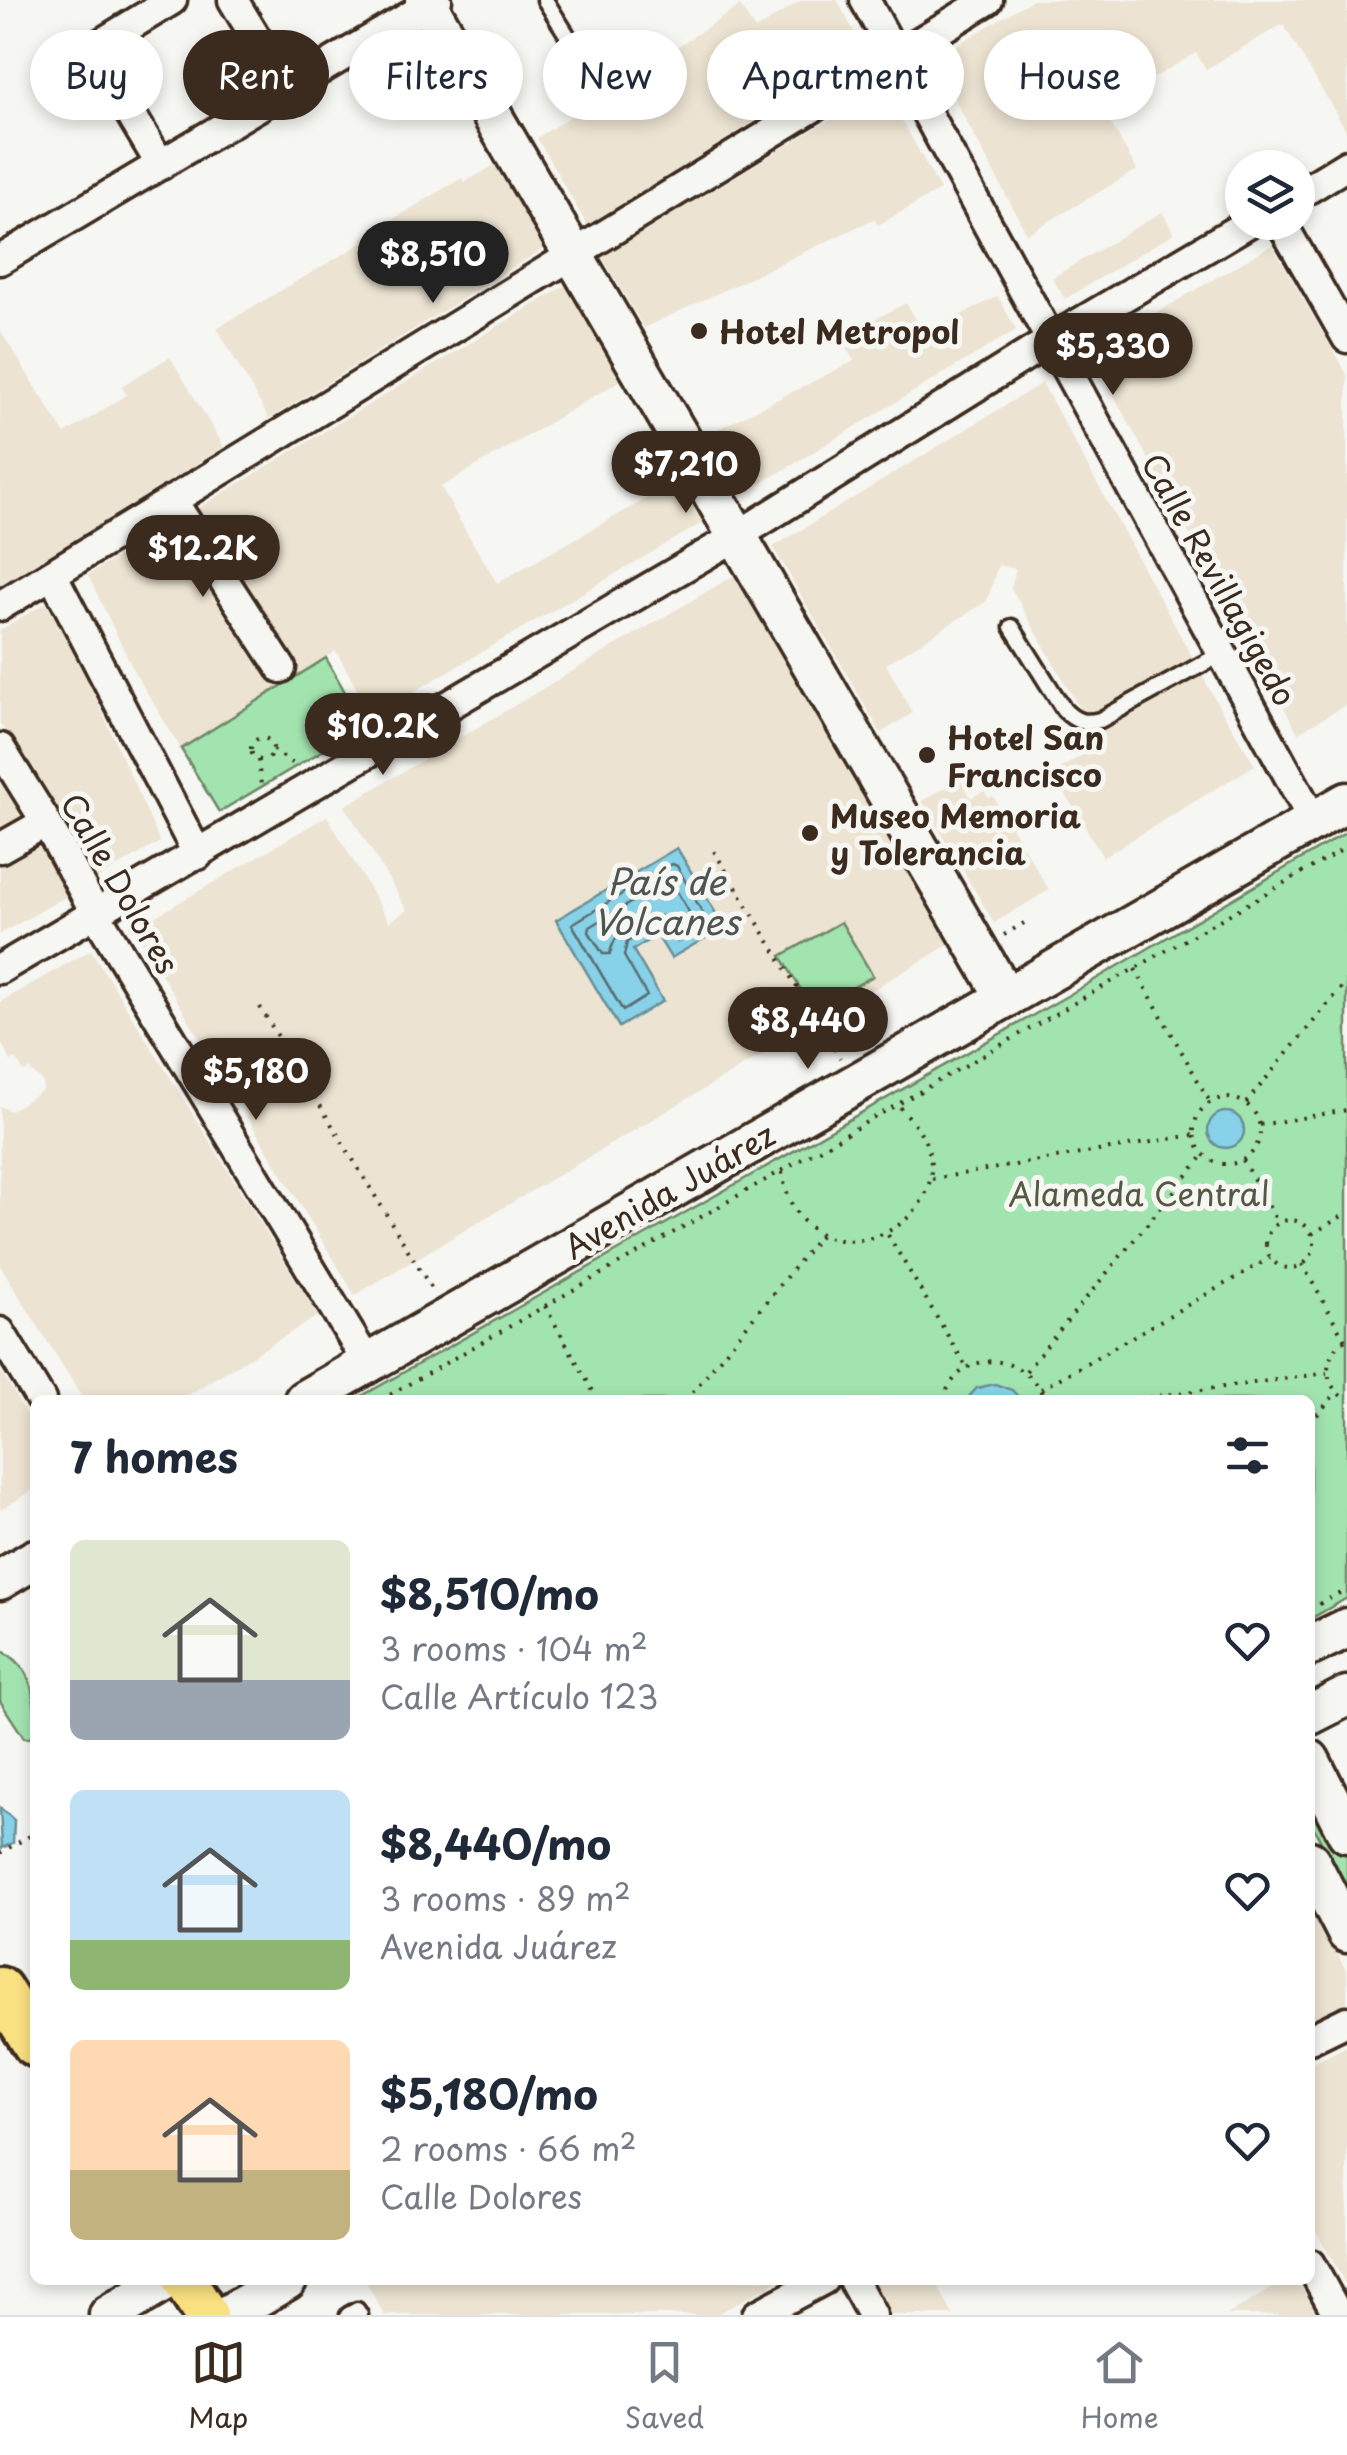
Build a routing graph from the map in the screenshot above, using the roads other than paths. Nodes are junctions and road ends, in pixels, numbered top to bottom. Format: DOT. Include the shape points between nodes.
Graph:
graph roads {
  1 [pos="172,0"];
  2 [pos="233,0"];
  3 [pos="546,0"];
  4 [pos="865,0"];
  5 [pos="988,0"];
  6 [pos="430,2"];
  7 [pos="251,30"];
  8 [pos="564,30"];
  9 [pos="881,30"];
  10 [pos="940,30"];
  11 [pos="329,63"];
  12 [pos="236,120"];
  13 [pos="792,120"];
  14 [pos="930,120"];
  15 [pos="161,165"];
  16 [pos="1347,166"];
  17 [pos="1315,185"];
  18 [pos="1225,237"];
  19 [pos="1290,240"];
  20 [pos="572,254"];
  21 [pos="0,260"];
  22 [pos="1347,338"];
  23 [pos="1049,341"];
  24 [pos="172,500"];
  25 [pos="737,536"];
  26 [pos="52,574"];
  27 [pos="0,606"];
  28 [pos="1012,627"];
  29 [pos="1221,654"];
  30 [pos="281,668"];
  31 [pos="2,755"];
  32 [pos="1347,802"];
  33 [pos="46,822"];
  34 [pos="1314,822"];
  35 [pos="0,848"];
  36 [pos="198,855"];
  37 [pos="96,914"];
  38 [pos="0,968"];
  39 [pos="1006,998"];
  40 [pos="0,1332"];
  41 [pos="367,1362"];
  42 [pos="38,1395"];
  43 [pos="312,1395"];
  44 [pos="30,1562"];
  45 [pos="0,1580"];
  46 [pos="1347,1696"];
  47 [pos="1315,1712"];
  48 [pos="1315,1770"];
  49 [pos="1347,1833"];
  50 [pos="1315,1870"];
  51 [pos="1347,1932"];
  52 [pos="0,1989"];
  53 [pos="1347,2021"];
  54 [pos="24,2035"];
  55 [pos="1315,2037"];
  56 [pos="1315,2273"];
  57 [pos="159,2285"];
  58 [pos="187,2285"];
  59 [pos="278,2285"];
  60 [pos="814,2285"];
  61 [pos="857,2285"];
  62 [pos="109,2315"];
  63 [pos="206,2315"];
  64 [pos="227,2315"];
  65 [pos="348,2315"];
  66 [pos="360,2315"];
  67 [pos="757,2315"];
  68 [pos="872,2315"];
  69 [pos="1338,2315"];
  1 -- 15 [label="street" via="92,48"];
  2 -- 7 [label="street"];
  3 -- 8 [label="lane"];
  4 -- 9 [label="street, Calle Revillagigedo"];
  5 -- 10 [label="street"];
  6 -- 11 [label="street"];
  6 -- 20 [label="street"];
  12 -- 15 [label="street"];
  13 -- 20 [label="street"];
  14 -- 23 [label="street, Calle Revillagigedo"];
  15 -- 21 [label="street"];
  16 -- 17 [label="street"];
  18 -- 23 [label="street"];
  19 -- 22 [label="street"];
  20 -- 24 [label="street"];
  20 -- 25 [label="street"];
  23 -- 25 [label="street"];
  23 -- 29 [label="street, Calle Revillagigedo"];
  24 -- 26 [label="street"];
  24 -- 30 [label="street"];
  25 -- 36 [label="street"];
  25 -- 39 [label="street"];
  26 -- 27 [label="street"];
  26 -- 36 [label="street"];
  28 -- 29 [label="lane" via="1064,710 1087,724"];
  29 -- 34 [label="street, Calle Revillagigedo"];
  31 -- 33 [label="street, Calle Dolores"];
  32 -- 34 [label="street, Avenida Juárez"];
  33 -- 35 [label="street"];
  33 -- 37 [label="street, Calle Dolores"];
  34 -- 39 [label="street, Avenida Juárez"];
  36 -- 37 [label="street"];
  37 -- 38 [label="street"];
  37 -- 41 [label="street, Calle Dolores"];
  39 -- 41 [label="street, Avenida Juárez"];
  40 -- 42 [label="street"];
  41 -- 43 [label="street, Avenida Juárez"];
  44 -- 45 [label="street"];
  46 -- 47 [label="street"];
  48 -- 49 [label="street"];
  50 -- 51 [label="street"];
  52 -- 54 [label="main road"];
  53 -- 55 [label="street"];
  56 -- 69 [label="street"];
  57 -- 62 [label="street"];
  58 -- 63 [label="main road"];
  59 -- 64 [label="street"];
  60 -- 67 [label="street"];
  61 -- 68 [label="street"];
  65 -- 66 [label="lane"];
}
